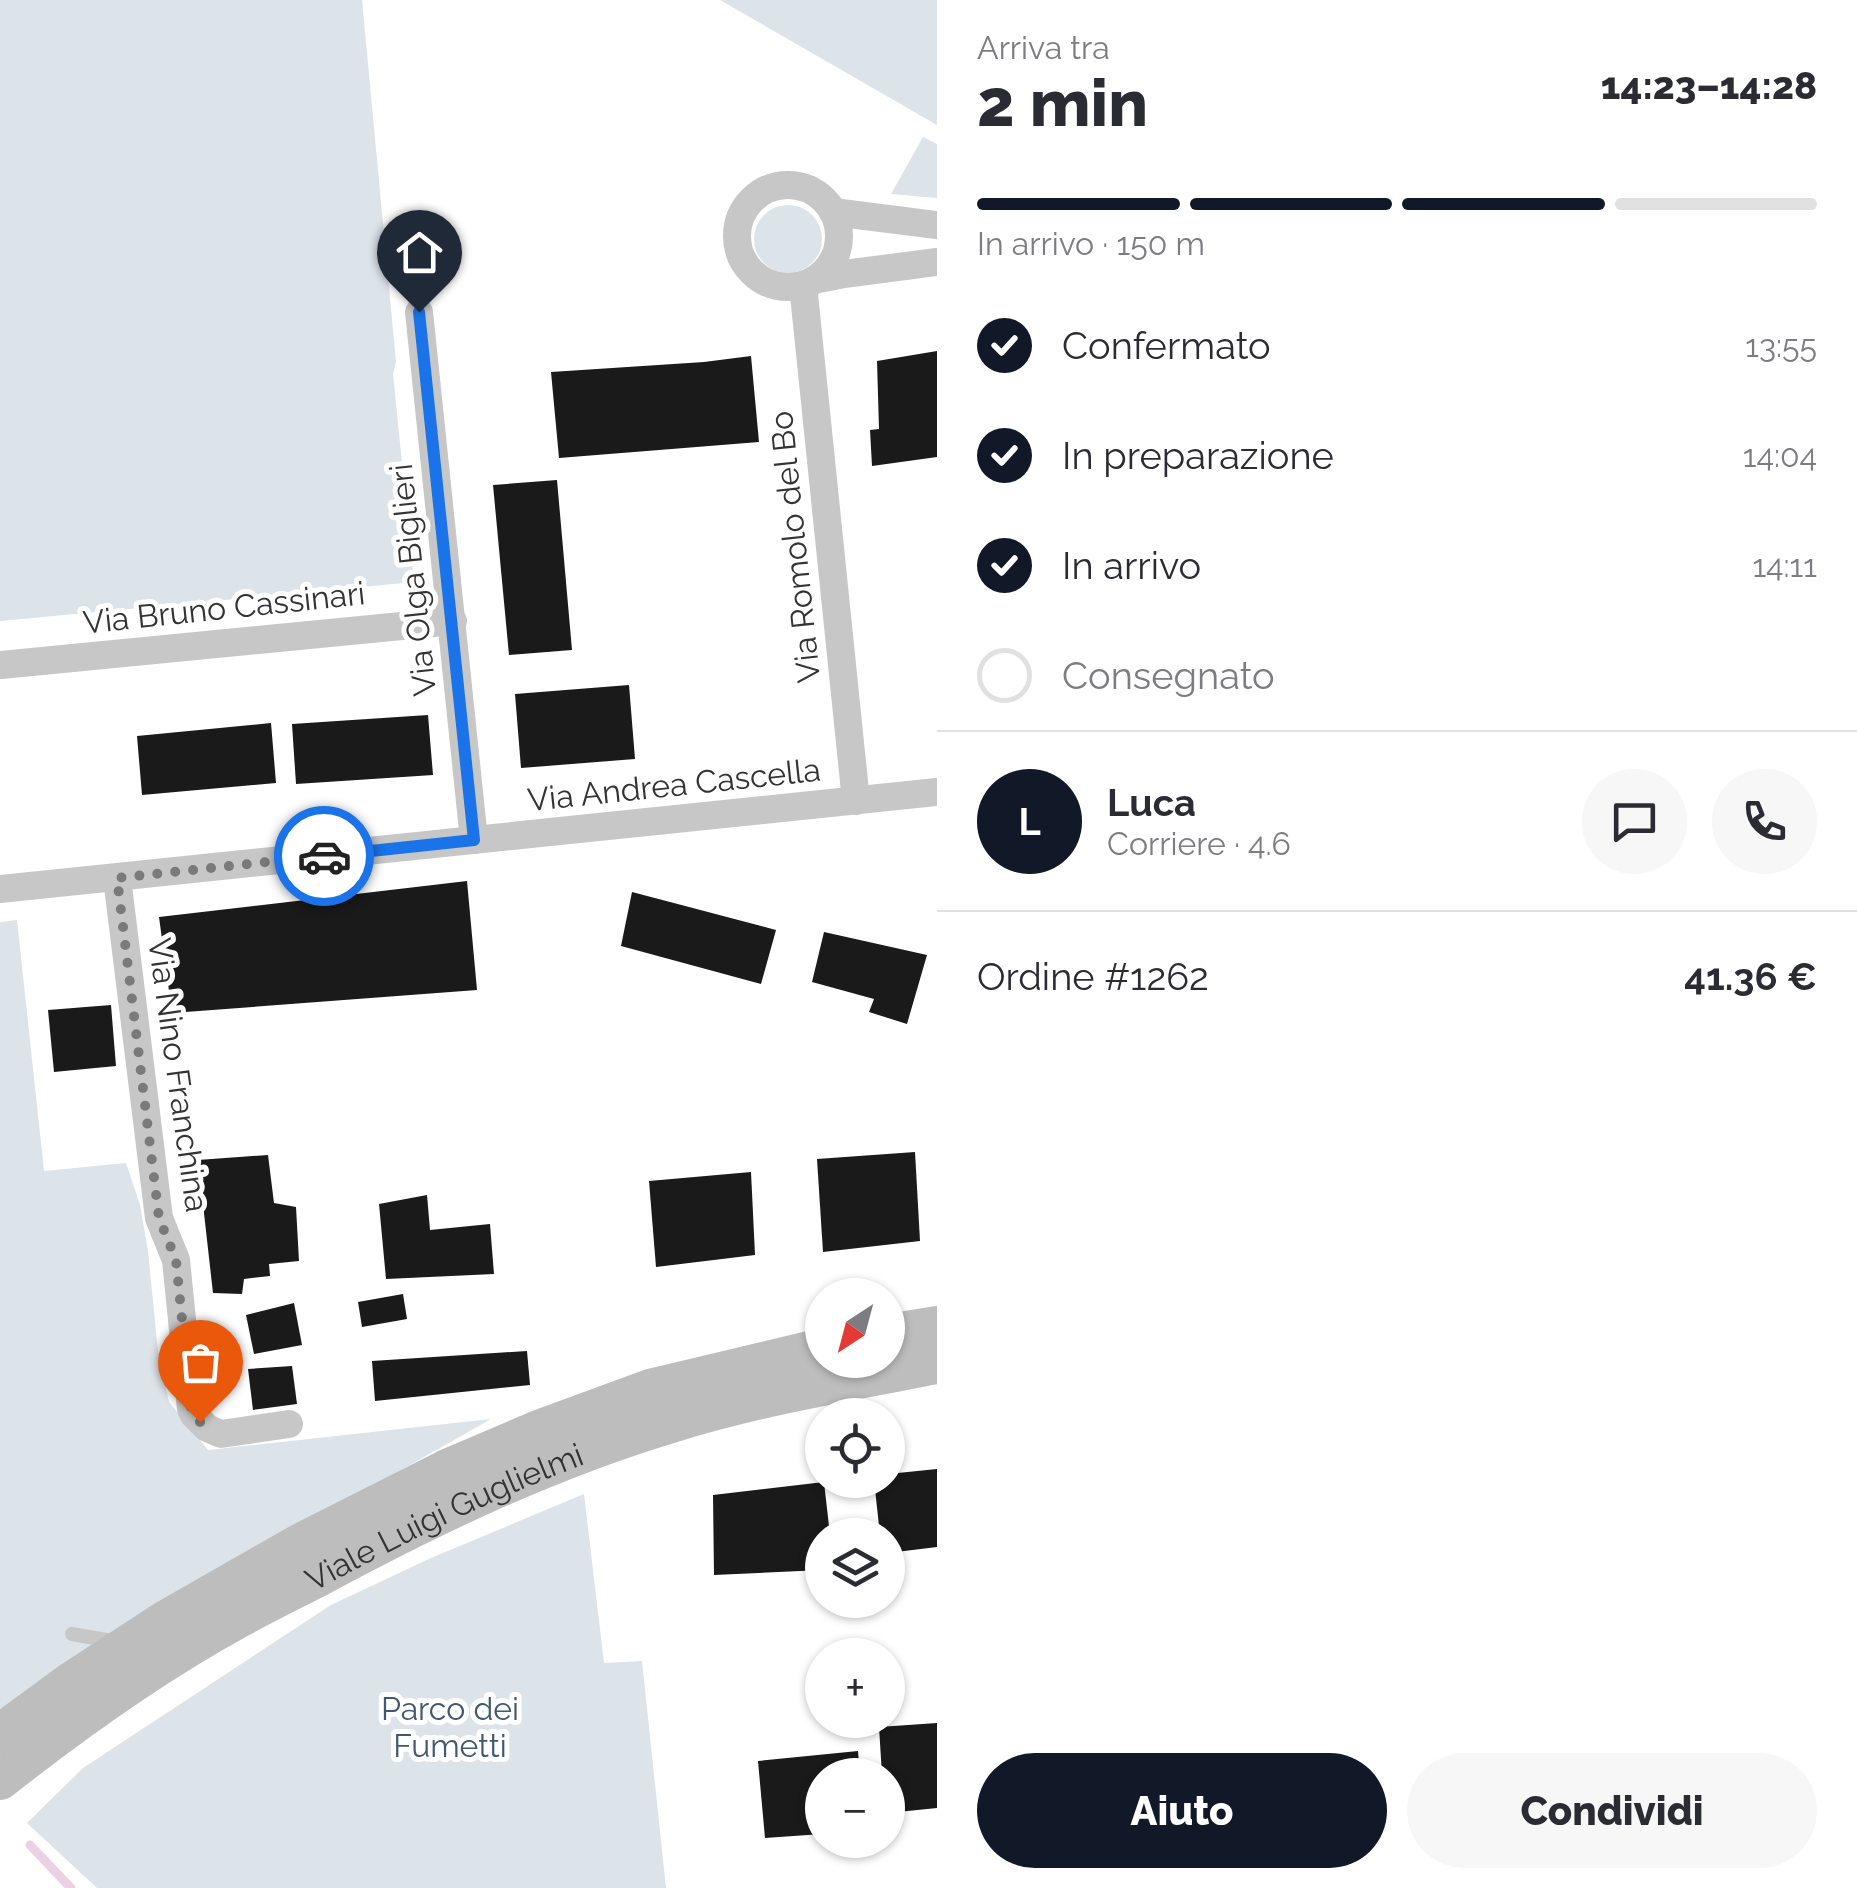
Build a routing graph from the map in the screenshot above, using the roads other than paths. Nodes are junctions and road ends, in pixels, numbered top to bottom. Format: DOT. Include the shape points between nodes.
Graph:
graph roads {
  1 [pos="833,212"];
  2 [pos="937,225"];
  3 [pos="937,262"];
  4 [pos="809,282"];
  5 [pos="419,312"];
  6 [pos="453,621"];
  7 [pos="1,665"];
  8 [pos="937,792"];
  9 [pos="856,801"];
  10 [pos="474,840"];
  11 [pos="117,878"];
  12 [pos="0,889"];
  13 [pos="937,1326"];
  14 [pos="905,1331"];
  15 [pos="805,1352"];
  16 [pos="937,1364"];
  17 [pos="289,1424"];
  18 [pos="72,1634"];
  19 [pos="129,1644"];
  20 [pos="0,1734"];
  21 [pos="0,1780"];
  1 -- 2 [label="street"];
  1 -- 4 [label="street" via="838,249"];
  1 -- 4 [label="street" via="814,192 790,184 758,195 743,215 737,241 750,269 781,287"];
  3 -- 4 [label="street"];
  4 -- 9 [label="street, Via Romolo del Bo"];
  5 -- 6 [label="street, Via Olga Biglieri"];
  6 -- 7 [label="street, Via Bruno Cassinari"];
  6 -- 10 [label="street, Via Olga Biglieri"];
  8 -- 9 [label="street, Via Andrea Cascella"];
  9 -- 10 [label="street, Via Andrea Cascella"];
  10 -- 11 [label="street, Via Andrea Cascella"];
  11 -- 12 [label="street, Via Andrea Cascella"];
  11 -- 17 [label="street, Via Nino Franchina" via="159,1218 176,1260 191,1409 221,1434"];
  13 -- 14 [label="street"];
  15 -- 19 [label="street, Viale Luigi Guglielmi" via="650,1390 445,1470 299,1544"];
  16 -- 21 [label="street, Viale Luigi Guglielmi" via="765,1397 669,1424 460,1504 160,1665"];
  18 -- 19 [label="lane"];
  19 -- 20 [label="street, Viale Luigi Guglielmi"];
}
